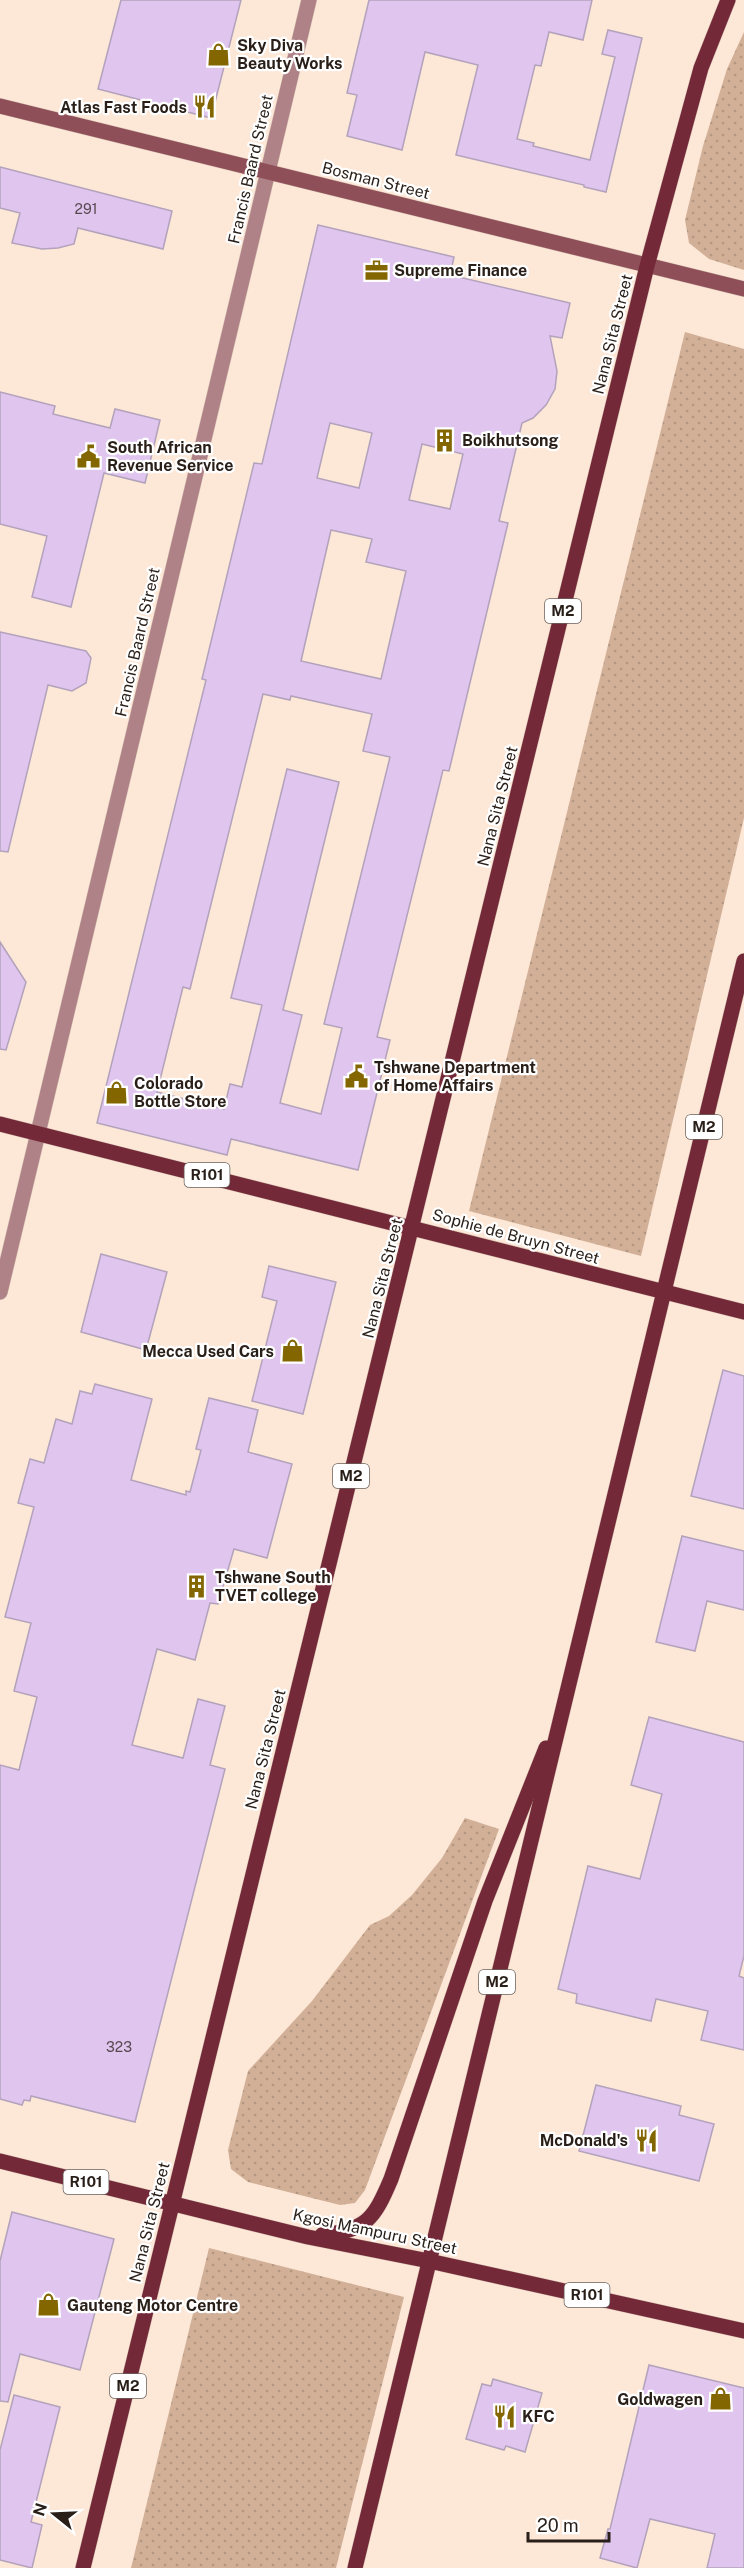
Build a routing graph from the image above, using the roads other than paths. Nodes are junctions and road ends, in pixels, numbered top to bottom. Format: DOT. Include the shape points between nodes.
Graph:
graph roads {
  1 [pos="309,0"];
  2 [pos="728,0"];
  3 [pos="0,106"];
  4 [pos="268,172"];
  5 [pos="647,266"];
  6 [pos="744,289"];
  7 [pos="744,961"];
  8 [pos="0,1124"];
  9 [pos="38,1133"];
  10 [pos="413,1227"];
  11 [pos="0,1292"];
  12 [pos="664,1293"];
  13 [pos="744,1312"];
  14 [pos="564,1703"];
  15 [pos="0,2161"];
  16 [pos="172,2204"];
  17 [pos="308,2237"];
  18 [pos="429,2261"];
  19 [pos="744,2331"];
  20 [pos="83,2568"];
  21 [pos="355,2568"];
  1 -- 4 [label="street, Francis Baard Street"];
  2 -- 5 [label="main road, Nana Sita Street / M2" via="701,68"];
  3 -- 4 [label="main road, Bosman Street"];
  4 -- 5 [label="main road, Bosman Street"];
  4 -- 9 [label="street, Francis Baard Street"];
  5 -- 6 [label="main road, Bosman Street"];
  5 -- 10 [label="main road, Nana Sita Street / M2"];
  7 -- 12 [label="main road, M2"];
  8 -- 9 [label="main road, Sophie de Bruyn Street / R101"];
  9 -- 10 [label="main road, Sophie de Bruyn Street / R101"];
  9 -- 11 [label="street, Francis Baard Street"];
  10 -- 12 [label="main road, Sophie de Bruyn Street / R101"];
  10 -- 16 [label="main road, Nana Sita Street / M2"];
  12 -- 13 [label="main road, Sophie de Bruyn Street / R101"];
  12 -- 14 [label="main road, M2"];
  14 -- 17 [label="main road" via="485,1901 383,2198 367,2222 339,2233"];
  14 -- 18 [label="main road, M2"];
  15 -- 16 [label="main road, Kgosi Mampuru Street / R101"];
  16 -- 17 [label="main road, Kgosi Mampuru Street / R101"];
  16 -- 20 [label="main road, Nana Sita Street / M2"];
  17 -- 18 [label="main road, Kgosi Mampuru Street / R101"];
  18 -- 19 [label="main road, Kgosi Mampuru Street / R101"];
  18 -- 21 [label="main road, M2"];
}
